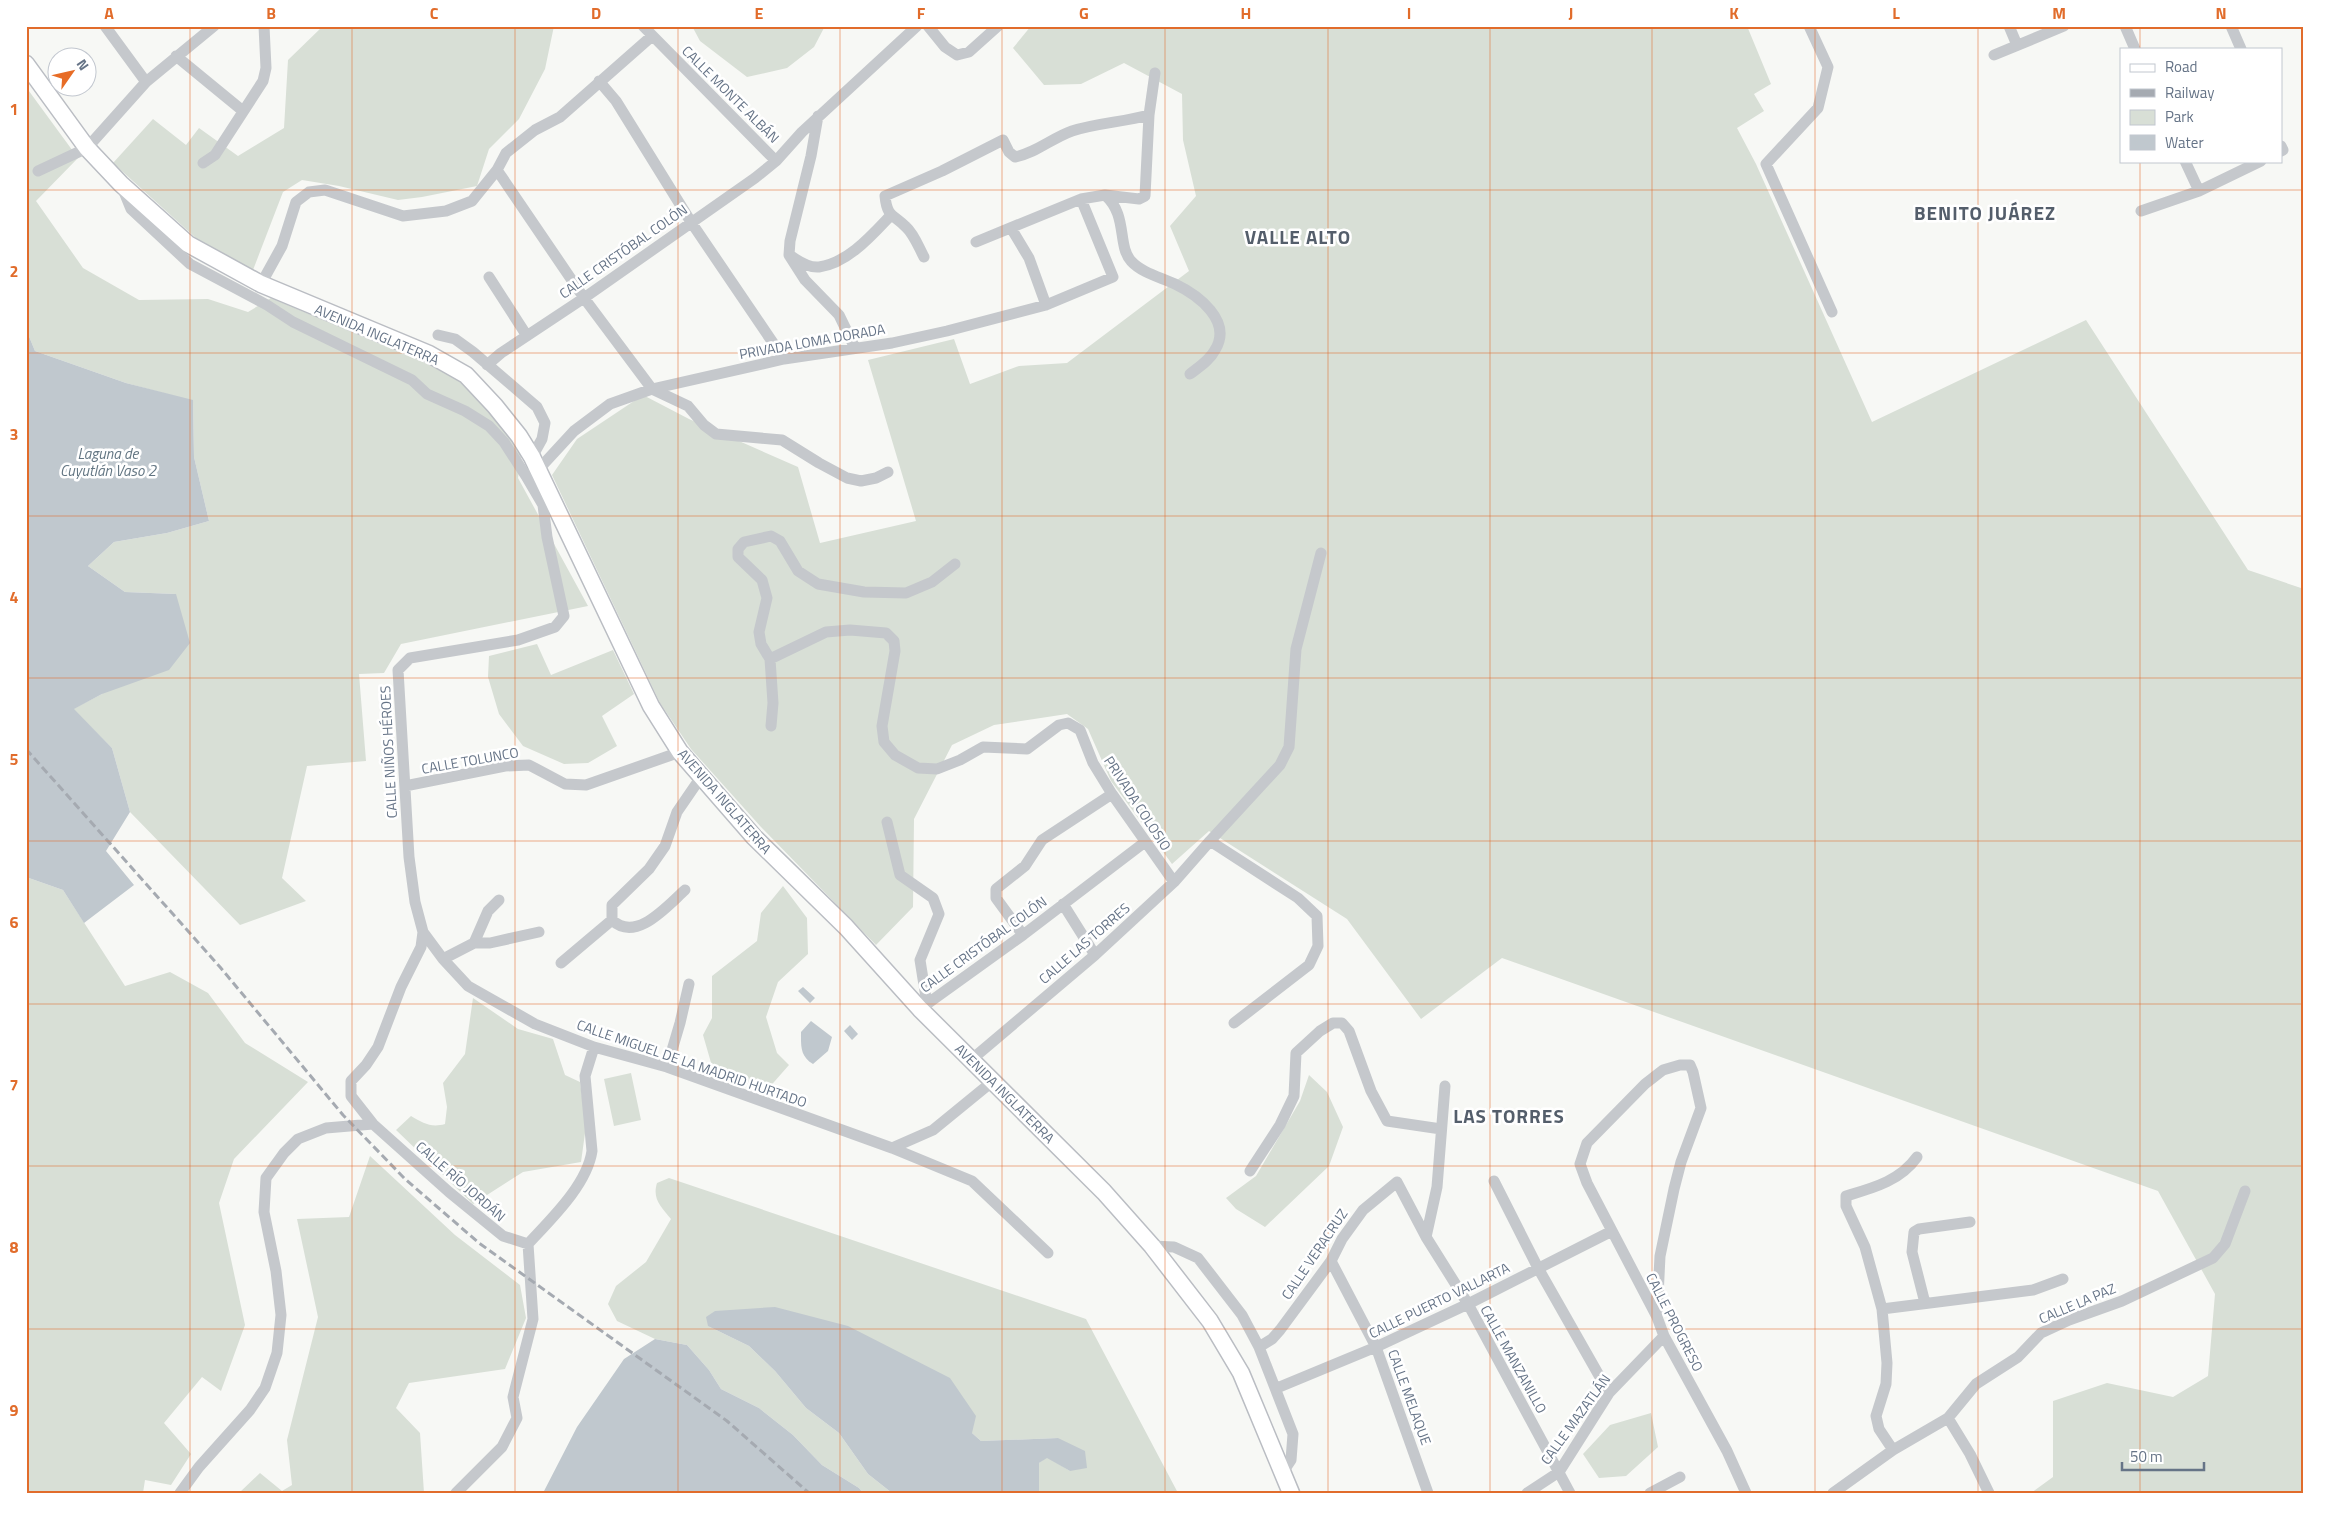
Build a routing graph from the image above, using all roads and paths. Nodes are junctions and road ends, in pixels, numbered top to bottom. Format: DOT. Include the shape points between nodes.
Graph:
graph roads {
  1 [pos="104,26"];
  2 [pos="214,26"];
  3 [pos="264,26"];
  4 [pos="643,26"];
  5 [pos="917,26"];
  6 [pos="928,26"];
  7 [pos="998,26"];
  8 [pos="1810,26"];
  9 [pos="2009,26"];
  10 [pos="2064,26"];
  11 [pos="2124,26"];
  12 [pos="2231,26"];
  13 [pos="652,36"];
  14 [pos="2017,45"];
  15 [pos="2135,48"];
  16 [pos="2241,48"];
  17 [pos="1994,55"];
  18 [pos="176,56"];
  19 [pos="26,64"];
  20 [pos="1155,73"];
  21 [pos="599,81"];
  22 [pos="146,82"];
  23 [pos="243,111"];
  24 [pos="1149,115"];
  25 [pos="818,116"];
  26 [pos="88,148"];
  27 [pos="776,161"];
  28 [pos="2186,162"];
  29 [pos="2259,162"];
  30 [pos="203,163"];
  31 [pos="497,170"];
  32 [pos="38,171"];
  33 [pos="121,184"];
  34 [pos="2199,191"];
  35 [pos="1105,195"];
  36 [pos="1081,199"];
  37 [pos="2141,211"];
  38 [pos="891,215"];
  39 [pos="691,222"];
  40 [pos="1011,228"];
  41 [pos="976,242"];
  42 [pos="789,255"];
  43 [pos="924,257"];
  44 [pos="489,277"];
  45 [pos="260,284"];
  46 [pos="584,298"];
  47 [pos="1046,305"];
  48 [pos="1832,312"];
  49 [pos="438,335"];
  50 [pos="527,336"];
  51 [pos="855,348"];
  52 [pos="784,359"];
  53 [pos="487,365"];
  54 [pos="1190,374"];
  55 [pos="652,389"];
  56 [pos="532,468"];
  57 [pos="888,472"];
  58 [pos="1321,553"];
  59 [pos="955,564"];
  60 [pos="770,659"];
  61 [pos="771,726"];
  62 [pos="680,752"];
  63 [pos="701,777"];
  64 [pos="405,786"];
  65 [pos="1112,794"];
  66 [pos="887,822"];
  67 [pos="1210,841"];
  68 [pos="1145,842"];
  69 [pos="1174,882"];
  70 [pos="684,890"];
  71 [pos="499,900"];
  72 [pos="415,902"];
  73 [pos="1063,904"];
  74 [pos="612,920"];
  75 [pos="423,932"];
  76 [pos="540,932"];
  77 [pos="1023,935"];
  78 [pos="474,943"];
  79 [pos="1095,955"];
  80 [pos="443,959"];
  81 [pos="560,964"];
  82 [pos="689,984"];
  83 [pos="924,1006"];
  84 [pos="1234,1024"];
  85 [pos="594,1047"];
  86 [pos="971,1060"];
  87 [pos="667,1067"];
  88 [pos="993,1081"];
  89 [pos="1445,1086"];
  90 [pos="373,1124"];
  91 [pos="1441,1129"];
  92 [pos="892,1148"];
  93 [pos="1917,1157"];
  94 [pos="1250,1171"];
  95 [pos="1494,1181"];
  96 [pos="1397,1182"];
  97 [pos="2245,1191"];
  98 [pos="1970,1222"];
  99 [pos="1612,1231"];
  100 [pos="1426,1237"];
  101 [pos="528,1244"];
  102 [pos="1152,1246"];
  103 [pos="1048,1253"];
  104 [pos="1331,1261"];
  105 [pos="1538,1268"];
  106 [pos="2062,1279"];
  107 [pos="1926,1303"];
  108 [pos="1468,1304"];
  109 [pos="1882,1309"];
  110 [pos="1657,1317"];
  111 [pos="1664,1336"];
  112 [pos="1259,1347"];
  113 [pos="1376,1348"];
  114 [pos="1277,1388"];
  115 [pos="1609,1393"];
  116 [pos="1948,1418"];
  117 [pos="1893,1450"];
  118 [pos="1283,1472"];
  119 [pos="1559,1472"];
  120 [pos="1680,1477"];
  121 [pos="180,1493"];
  122 [pos="456,1493"];
  123 [pos="1291,1493"];
  124 [pos="1428,1493"];
  125 [pos="1527,1493"];
  126 [pos="1570,1493"];
  127 [pos="1650,1493"];
  128 [pos="1746,1493"];
  129 [pos="1834,1493"];
  130 [pos="1990,1493"];
  1 -- 22 [label="street"];
  2 -- 18 [label="street"];
  3 -- 23 [label="street" via="266,68 263,81"];
  4 -- 13 [label="street, CALLE MONTE ALBÁN"];
  5 -- 25 [label="street, CALLE CRISTÓBAL COLÓN"];
  6 -- 7 [label="street" via="945,47 957,55 969,52"];
  8 -- 48 [label="street" via="1828,67 1818,108 1766,164"];
  9 -- 14 [label="street"];
  10 -- 14 [label="street"];
  11 -- 15 [label="street"];
  12 -- 16 [label="street"];
  13 -- 21 [label="street"];
  13 -- 27 [label="street, CALLE MONTE ALBÁN"];
  14 -- 17 [label="street"];
  18 -- 22 [label="street"];
  18 -- 23 [label="street"];
  19 -- 26 [label="main road, AVENIDA INGLATERRA"];
  20 -- 24 [label="street"];
  21 -- 31 [label="street" via="560,117 535,130 506,153"];
  21 -- 39 [label="street" via="616,101"];
  22 -- 26 [label="street"];
  23 -- 30 [label="street" via="215,155"];
  24 -- 35 [label="street" via="1145,196 1139,200"];
  24 -- 38 [label="street" via="1072,131 1026,155 1015,157 1003,140 885,196 886,208"];
  25 -- 27 [label="street, CALLE CRISTÓBAL COLÓN"];
  25 -- 42 [label="street"];
  26 -- 32 [label="street"];
  26 -- 33 [label="main road, AVENIDA INGLATERRA"];
  27 -- 39 [label="street, CALLE CRISTÓBAL COLÓN"];
  28 -- 34 [label="street"];
  29 -- 34 [label="street"];
  31 -- 45 [label="street" via="472,201 446,211 403,216 325,190 309,192 296,202 282,246"];
  31 -- 46 [label="street"];
  33 -- 45 [label="main road, AVENIDA INGLATERRA" via="188,244"];
  33 -- 56 [label="street, CALLE NIÑOS HÉROES" via="131,209 190,264 293,322 412,380 427,394 466,411 489,426"];
  34 -- 37 [label="street"];
  35 -- 36 [label="street"];
  35 -- 54 [label="street" via="1111,200 1122,223 1125,249 1130,260 1146,272 1198,297 1219,323 1217,349"];
  36 -- 40 [label="street"];
  36 -- 47 [label="street, PRIVADA LOMA DORADA" via="1113,277"];
  38 -- 42 [label="street" via="841,259 819,267"];
  38 -- 43 [label="street" via="907,228"];
  39 -- 46 [label="street, CALLE CRISTÓBAL COLÓN"];
  39 -- 52 [label="street"];
  40 -- 41 [label="street"];
  40 -- 47 [label="street" via="1029,258"];
  42 -- 51 [label="street" via="805,280 845,324"];
  44 -- 50 [label="street"];
  45 -- 56 [label="main road, AVENIDA INGLATERRA" via="429,354 466,375 501,413"];
  46 -- 50 [label="street, CALLE CRISTÓBAL COLÓN"];
  46 -- 55 [label="street"];
  47 -- 51 [label="street, PRIVADA LOMA DORADA" via="947,331"];
  49 -- 53 [label="street" via="455,339"];
  50 -- 53 [label="street, CALLE CRISTÓBAL COLÓN" via="500,352"];
  51 -- 52 [label="street, PRIVADA LOMA DORADA"];
  52 -- 55 [label="street, PRIVADA LOMA DORADA"];
  53 -- 56 [label="street" via="537,407 545,423"];
  55 -- 56 [label="street, PRIVADA LOMA DORADA" via="610,404"];
  55 -- 57 [label="street" via="688,406 716,434 782,440 847,478 861,481"];
  56 -- 62 [label="main road, AVENIDA INGLATERRA" via="651,706"];
  56 -- 64 [label="street, CALLE NIÑOS HÉROES" via="543,505 564,616 555,628 518,640 410,658 404,662 398,670"];
  58 -- 67 [label="street, CALLE LAS TORRES" via="1296,649 1289,747 1280,765"];
  59 -- 60 [label="street" via="932,582 906,593 864,592 818,584 798,571 780,541 771,536 744,542 738,549 738,557 762,580 767,598 759,632 761,644"];
  60 -- 61 [label="street"];
  60 -- 65 [label="street, PRIVADA COLOSIO" via="826,632 886,633 894,641 896,651 882,726 884,742 894,755 918,768 937,769 984,747 1027,749 1059,724 1068,723 1080,730 1093,763"];
  62 -- 63 [label="main road, AVENIDA INGLATERRA"];
  62 -- 64 [label="street, CALLE TOLUNCO" via="586,785 565,784 529,765 505,766"];
  63 -- 74 [label="street" via="676,812 665,846 649,870 612,905"];
  63 -- 83 [label="main road, AVENIDA INGLATERRA" via="754,836"];
  64 -- 72 [label="street, CALLE NIÑOS HÉROES"];
  65 -- 68 [label="street, PRIVADA COLOSIO"];
  65 -- 77 [label="street" via="1042,840 1025,866 996,888 996,898"];
  66 -- 83 [label="street" via="900,875 933,898 939,914 920,960"];
  67 -- 69 [label="street, CALLE LAS TORRES"];
  67 -- 84 [label="street" via="1298,898 1317,916 1318,946 1309,965"];
  68 -- 69 [label="street, PRIVADA COLOSIO"];
  68 -- 73 [label="street, CALLE CRISTÓBAL COLÓN"];
  69 -- 79 [label="street, CALLE LAS TORRES"];
  70 -- 74 [label="street" via="650,921 634,928 618,926"];
  71 -- 78 [label="street" via="488,911"];
  72 -- 75 [label="street, CALLE MIGUEL DE LA MADRID HURTADO"];
  73 -- 77 [label="street, CALLE CRISTÓBAL COLÓN"];
  73 -- 79 [label="street, CALLE CRISTÓBAL COLÓN"];
  74 -- 81 [label="street"];
  75 -- 80 [label="street, CALLE MIGUEL DE LA MADRID HURTADO"];
  75 -- 90 [label="street, CALLE RÍO JORDÁN" via="421,947 401,987 378,1048 351,1081 351,1096"];
  76 -- 78 [label="street" via="490,943"];
  77 -- 83 [label="street, CALLE CRISTÓBAL COLÓN"];
  78 -- 80 [label="street"];
  79 -- 86 [label="street, CALLE LAS TORRES"];
  80 -- 85 [label="street, CALLE MIGUEL DE LA MADRID HURTADO" via="468,986 535,1024"];
  82 -- 87 [label="street"];
  83 -- 86 [label="main road, AVENIDA INGLATERRA"];
  85 -- 87 [label="street, CALLE MIGUEL DE LA MADRID HURTADO"];
  85 -- 101 [label="street" via="585,1076 592,1150 590,1163 564,1205"];
  86 -- 88 [label="main road, AVENIDA INGLATERRA"];
  87 -- 92 [label="street, CALLE MIGUEL DE LA MADRID HURTADO"];
  88 -- 92 [label="street" via="933,1130"];
  88 -- 102 [label="main road, AVENIDA INGLATERRA" via="1104,1192"];
  89 -- 91 [label="street"];
  90 -- 101 [label="street, CALLE RÍO JORDÁN" via="503,1236"];
  90 -- 121 [label="street" via="326,1128 298,1139 266,1178 264,1212 281,1315 277,1353 265,1388 250,1410"];
  91 -- 94 [label="street" via="1387,1121 1371,1091 1349,1031 1342,1023 1333,1023 1296,1053 1294,1096 1280,1125"];
  91 -- 100 [label="street" via="1437,1187"];
  92 -- 103 [label="street, CALLE MIGUEL DE LA MADRID HURTADO" via="972,1180"];
  93 -- 109 [label="street" via="1909,1169 1885,1184 1846,1196 1846,1206 1865,1247"];
  95 -- 105 [label="street"];
  96 -- 100 [label="street, CALLE MANZANILLO"];
  96 -- 104 [label="street, CALLE VERACRUZ" via="1363,1210"];
  97 -- 116 [label="street, CALLE LA PAZ" via="2225,1244 2212,1258 2122,1301 2041,1333 2018,1357 1976,1384"];
  98 -- 107 [label="street" via="1914,1232 1912,1252"];
  99 -- 105 [label="street, CALLE PUERTO VALLARTA"];
  99 -- 110 [label="street, CALLE PROGRESO"];
  99 -- 110 [label="street, CALLE PROGRESO" via="1580,1164 1587,1142 1663,1070 1690,1065 1700,1108 1681,1162 1660,1256"];
  100 -- 108 [label="street, CALLE MANZANILLO"];
  101 -- 122 [label="street" via="533,1319 513,1397 517,1418 502,1447"];
  102 -- 112 [label="street" via="1174,1247 1198,1258 1242,1315"];
  102 -- 118 [label="main road, AVENIDA INGLATERRA" via="1210,1321 1241,1373"];
  104 -- 112 [label="street, CALLE VERACRUZ" via="1280,1330"];
  104 -- 113 [label="street, CALLE MELAQUE"];
  105 -- 108 [label="street, CALLE PUERTO VALLARTA"];
  105 -- 115 [label="street"];
  106 -- 107 [label="street" via="2033,1290"];
  107 -- 109 [label="street"];
  108 -- 113 [label="street, CALLE PUERTO VALLARTA"];
  108 -- 119 [label="street, CALLE MANZANILLO"];
  109 -- 117 [label="street" via="1886,1384 1876,1416 1879,1429"];
  110 -- 111 [label="street, CALLE PROGRESO"];
  111 -- 115 [label="street, CALLE MAZATLÁN"];
  111 -- 128 [label="street, CALLE PROGRESO"];
  112 -- 114 [label="street"];
  113 -- 114 [label="street, CALLE PUERTO VALLARTA"];
  113 -- 124 [label="street, CALLE MELAQUE"];
  114 -- 118 [label="street" via="1294,1434 1291,1460"];
  115 -- 119 [label="street, CALLE MAZATLÁN"];
  116 -- 117 [label="street, CALLE LA PAZ"];
  116 -- 130 [label="street"];
  117 -- 129 [label="street, CALLE LA PAZ"];
  118 -- 123 [label="main road, AVENIDA INGLATERRA"];
  119 -- 125 [label="street, CALLE MAZATLÁN"];
  119 -- 126 [label="street, CALLE MANZANILLO"];
  120 -- 127 [label="street"];
}
